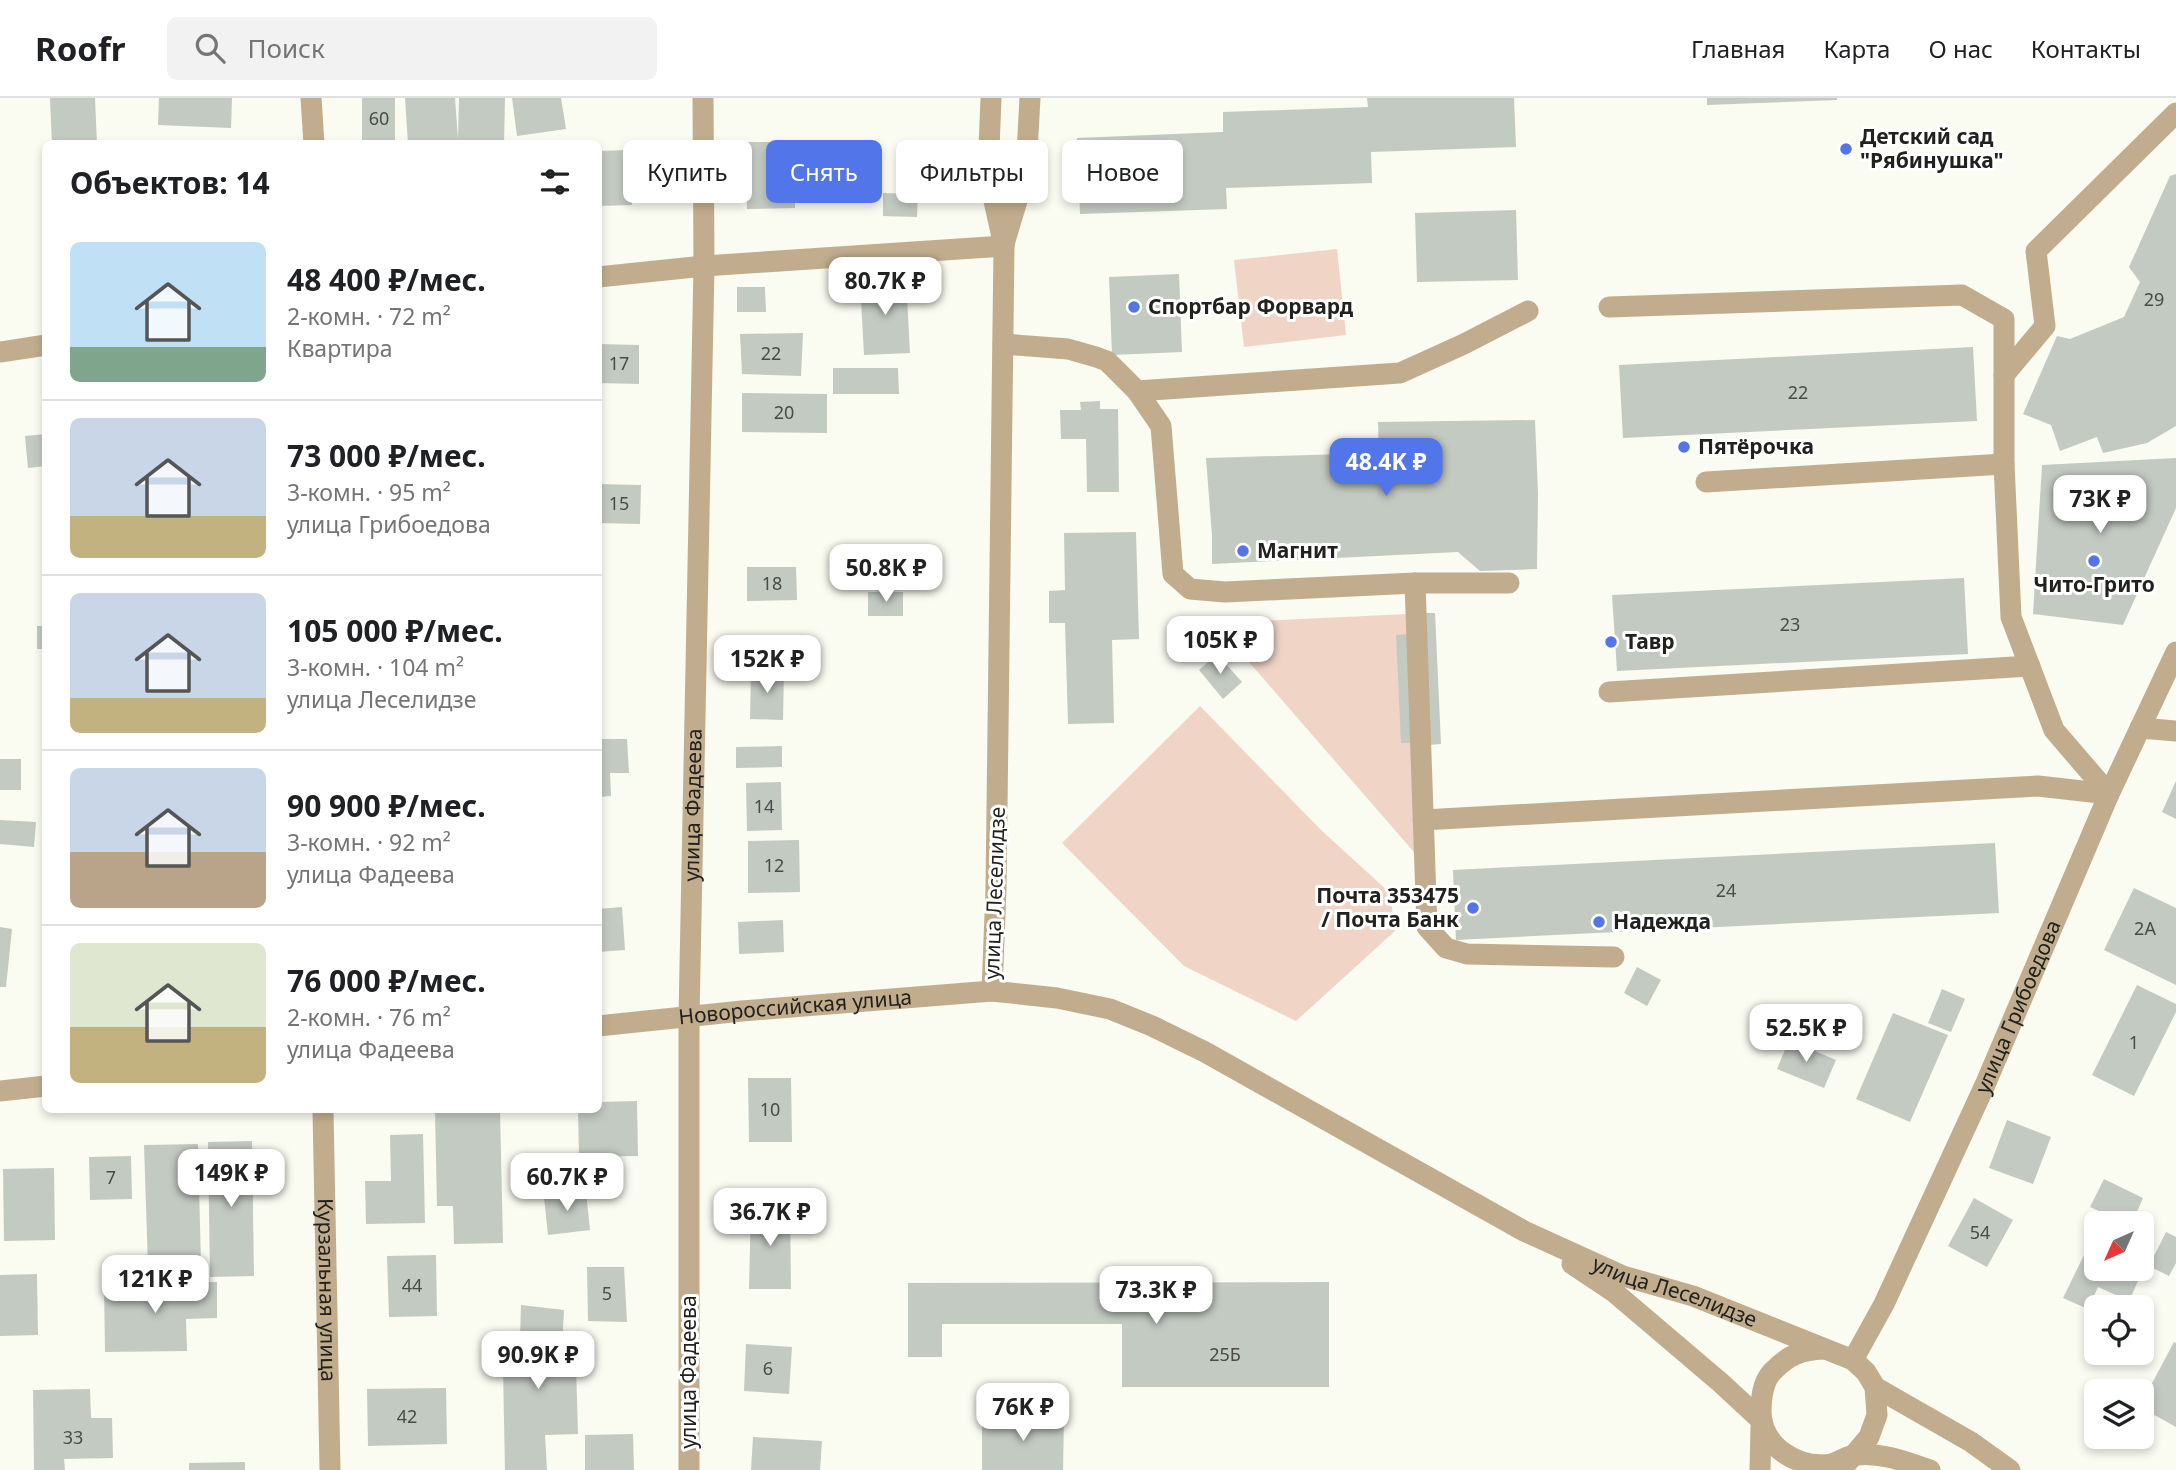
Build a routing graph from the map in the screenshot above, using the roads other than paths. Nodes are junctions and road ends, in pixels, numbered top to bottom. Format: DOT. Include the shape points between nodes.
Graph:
graph roads {
  1 [pos="311,98"];
  2 [pos="702,98"];
  3 [pos="991,98"];
  4 [pos="1030,98"];
  5 [pos="2176,113"];
  6 [pos="314,140"];
  7 [pos="1004,246"];
  8 [pos="704,266"];
  9 [pos="602,277"];
  10 [pos="1609,307"];
  11 [pos="1528,311"];
  12 [pos="1003,344"];
  13 [pos="42,346"];
  14 [pos="0,352"];
  15 [pos="2004,375"];
  16 [pos="1136,391"];
  17 [pos="2004,464"];
  18 [pos="1706,482"];
  19 [pos="1415,583"];
  20 [pos="1509,583"];
  21 [pos="2176,652"];
  22 [pos="2030,666"];
  23 [pos="1609,692"];
  24 [pos="2140,728"];
  25 [pos="2176,731"];
  26 [pos="2109,794"];
  27 [pos="1423,820"];
  28 [pos="1614,957"];
  29 [pos="992,991"];
  30 [pos="689,1017"];
  31 [pos="602,1026"];
  32 [pos="42,1086"];
  33 [pos="0,1091"];
  34 [pos="323,1113"];
  35 [pos="1524,1231"];
  36 [pos="1826,1349"];
  37 [pos="1853,1360"];
  38 [pos="1875,1387"];
  39 [pos="1762,1421"];
  40 [pos="1847,1462"];
  41 [pos="330,1470"];
  42 [pos="689,1470"];
  43 [pos="1760,1470"];
  44 [pos="1930,1470"];
  45 [pos="2010,1470"];
  1 -- 6 [label="street"];
  2 -- 8 [label="street, улица Фадеева"];
  3 -- 7 [label="street, улица Леселидзе" via="988,174"];
  4 -- 7 [label="street, улица Леселидзе" via="1026,171"];
  5 -- 15 [label="street" via="2036,251 2045,326"];
  7 -- 8 [label="street"];
  7 -- 12 [label="street, улица Леселидзе"];
  8 -- 9 [label="street"];
  8 -- 30 [label="street, улица Фадеева"];
  10 -- 15 [label="street" via="1962,295 2004,319"];
  11 -- 16 [label="street" via="1400,373"];
  12 -- 16 [label="street" via="1068,349 1096,357 1107,361"];
  12 -- 29 [label="street, улица Леселидзе"];
  13 -- 14 [label="street"];
  15 -- 17 [label="street"];
  16 -- 19 [label="street" via="1161,426 1173,574 1190,589 1225,592"];
  17 -- 18 [label="street"];
  17 -- 22 [label="street" via="2011,617"];
  19 -- 20 [label="street"];
  19 -- 27 [label="street"];
  21 -- 24 [label="street, улица Грибоедова"];
  22 -- 23 [label="street"];
  22 -- 26 [label="street" via="2054,730"];
  24 -- 25 [label="street"];
  24 -- 26 [label="street, улица Грибоедова"];
  26 -- 27 [label="street" via="2038,786"];
  26 -- 37 [label="street, улица Грибоедова" via="1985,1085 1884,1304"];
  27 -- 28 [label="street" via="1427,927 1446,948 1467,954"];
  29 -- 30 [label="street, Новороссийская улица"];
  29 -- 35 [label="street, улица Леселидзе" via="1110,1009 1152,1026"];
  30 -- 31 [label="street, Новороссийская улица"];
  30 -- 42 [label="street, улица Фадеева"];
  32 -- 33 [label="street"];
  34 -- 41 [label="street, Курзальная улица"];
  35 -- 36 [label="street, улица Леселидзе" via="1623,1276 1693,1296"];
  35 -- 39 [label="street, улица Леселидзе" via="1614,1292"];
  36 -- 37 [label="street"];
  36 -- 39 [label="street" via="1804,1350 1782,1361 1768,1377 1761,1398"];
  37 -- 38 [label="street"];
  38 -- 40 [label="street" via="1877,1415 1870,1437"];
  38 -- 45 [label="street"];
  39 -- 40 [label="street" via="1772,1443 1789,1457 1812,1465"];
  39 -- 43 [label="street"];
  40 -- 44 [label="street" via="1889,1456"];
}
